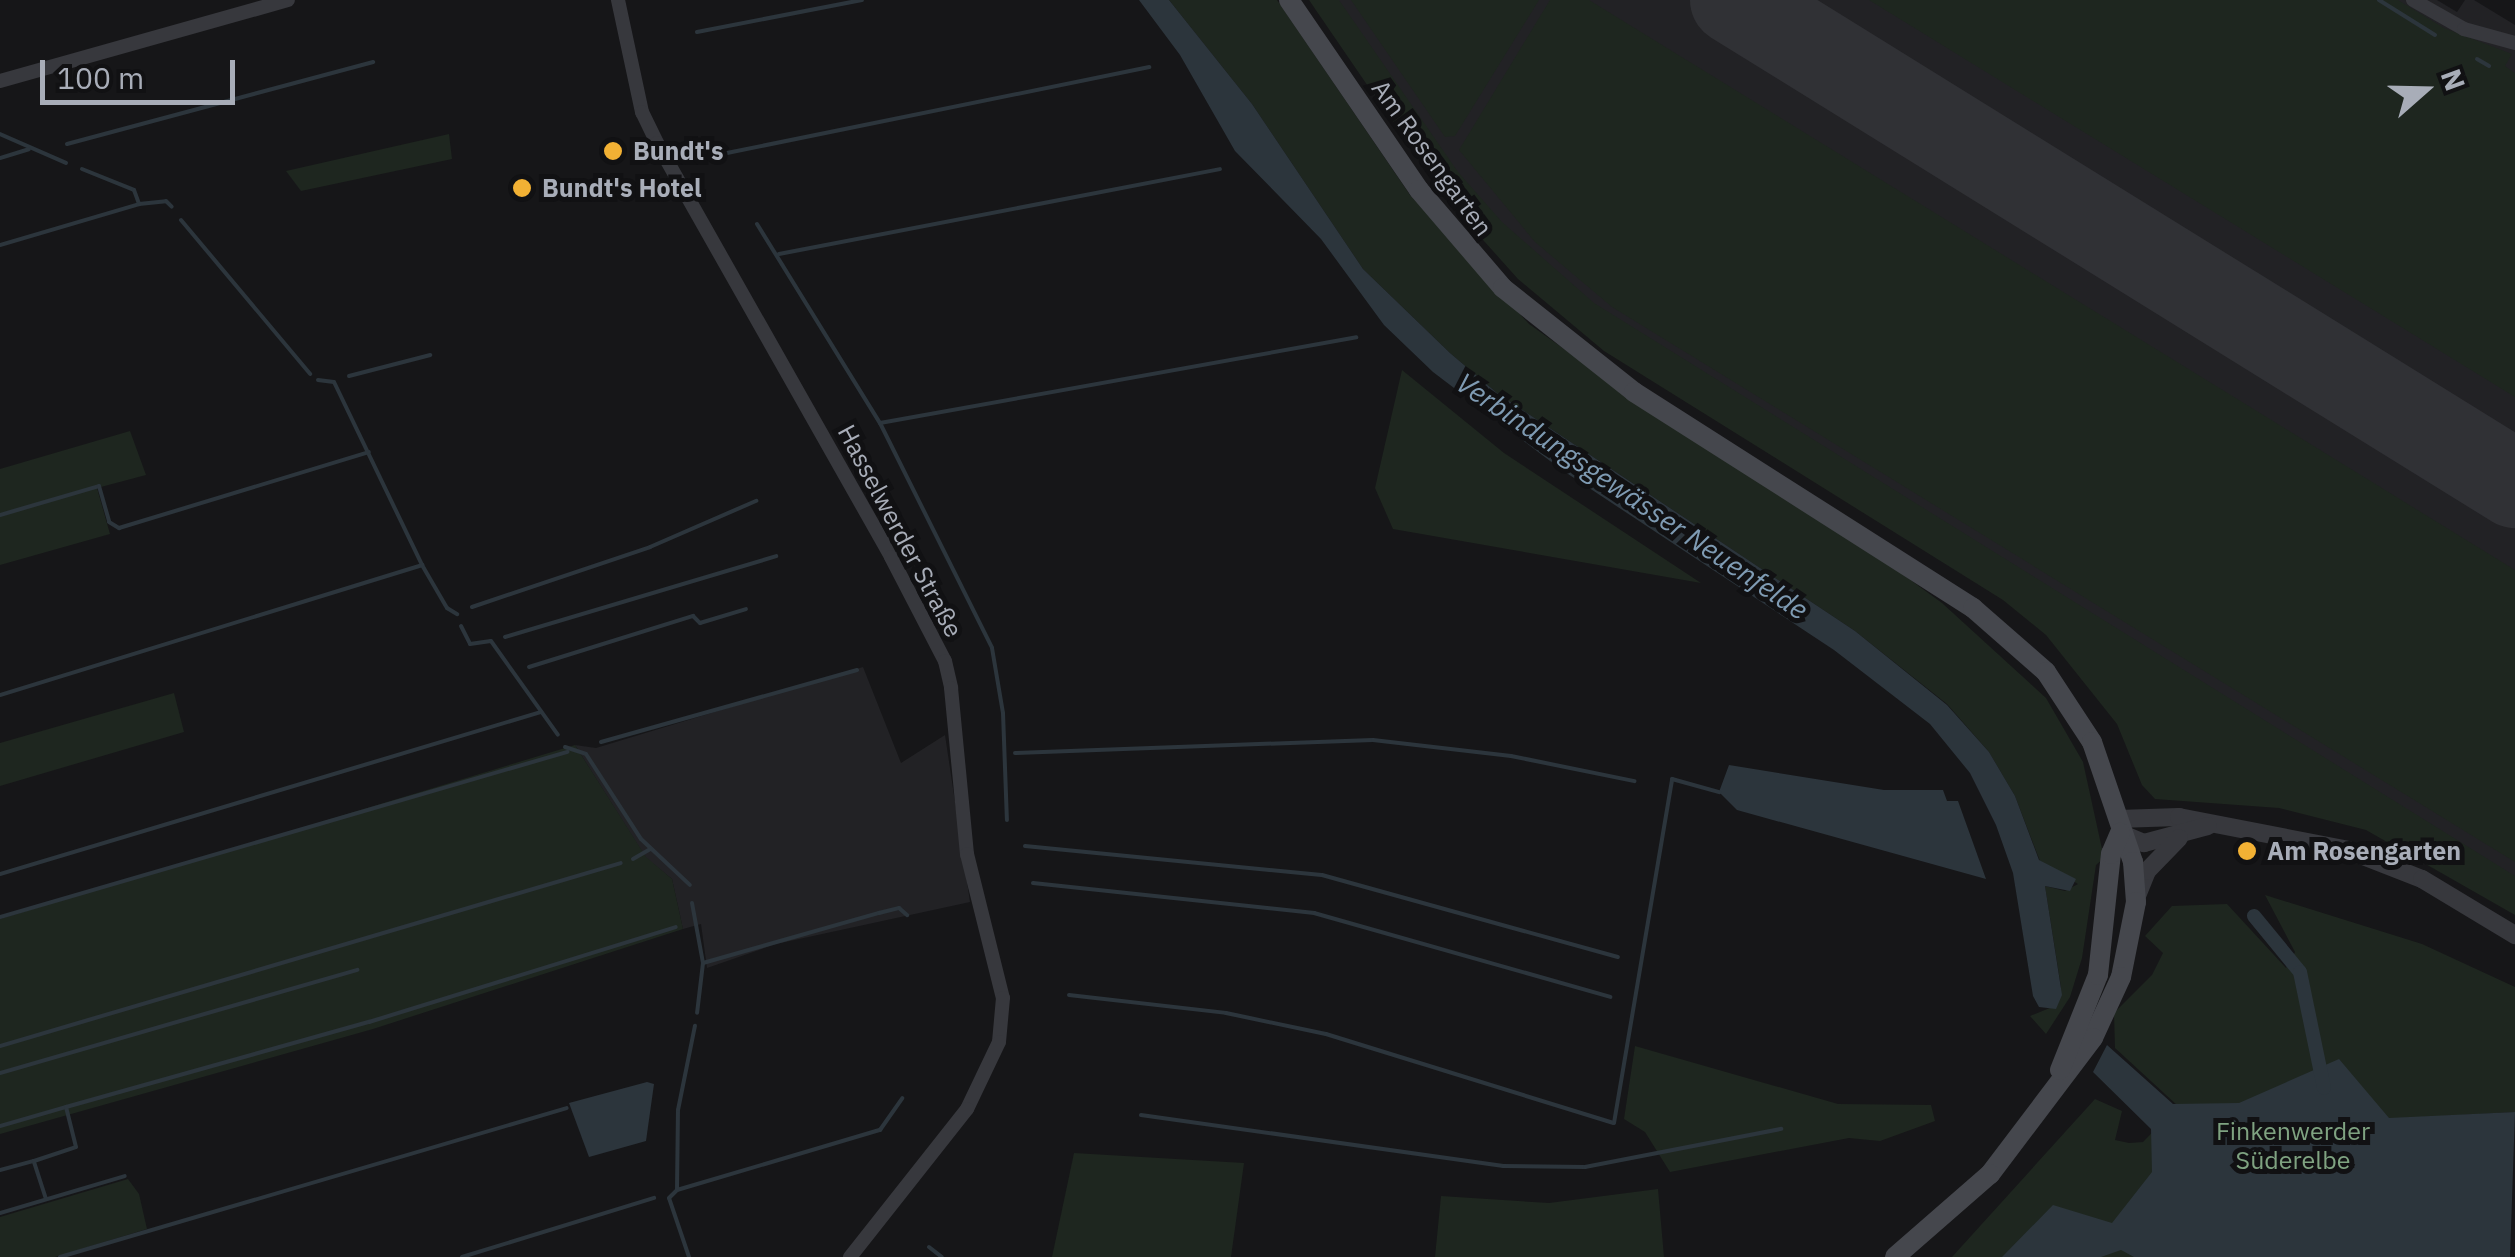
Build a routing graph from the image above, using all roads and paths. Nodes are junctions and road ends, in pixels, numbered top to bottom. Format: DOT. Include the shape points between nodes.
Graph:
graph roads {
  1 [pos="288,0"];
  2 [pos="618,0"];
  3 [pos="1289,0"];
  4 [pos="2413,0"];
  5 [pos="2515,43"];
  6 [pos="0,81"];
  7 [pos="2119,826"];
  8 [pos="2208,826"];
  9 [pos="2180,837"];
  10 [pos="2136,902"];
  11 [pos="2515,935"];
  12 [pos="2051,1088"];
  13 [pos="850,1257"];
  14 [pos="1895,1257"];
  1 -- 6 [label="street"];
  2 -- 13 [label="street, Hasselwerder Straße" via="638,97 657,144 899,572 952,688 967,854 1003,998 999,1042 967,1109"];
  3 -- 7 [label="main road, Am Rosengarten" via="1419,190 1503,288 1589,362 2012,638 2084,725"];
  4 -- 5 [label="street" via="2464,28"];
  7 -- 8 [label="street" via="2179,817"];
  7 -- 9 [label="street" via="2144,842"];
  7 -- 10 [label="main road, Am Rosengarten" via="2133,862"];
  7 -- 12 [label="main road" via="2098,975"];
  8 -- 9 [label="street"];
  8 -- 11 [label="street" via="2284,833 2386,863"];
  9 -- 10 [label="street" via="2147,871"];
  10 -- 12 [label="main road, Am Rosengarten" via="2124,965 2101,1024"];
  12 -- 14 [label="main road" via="1978,1186"];
}
